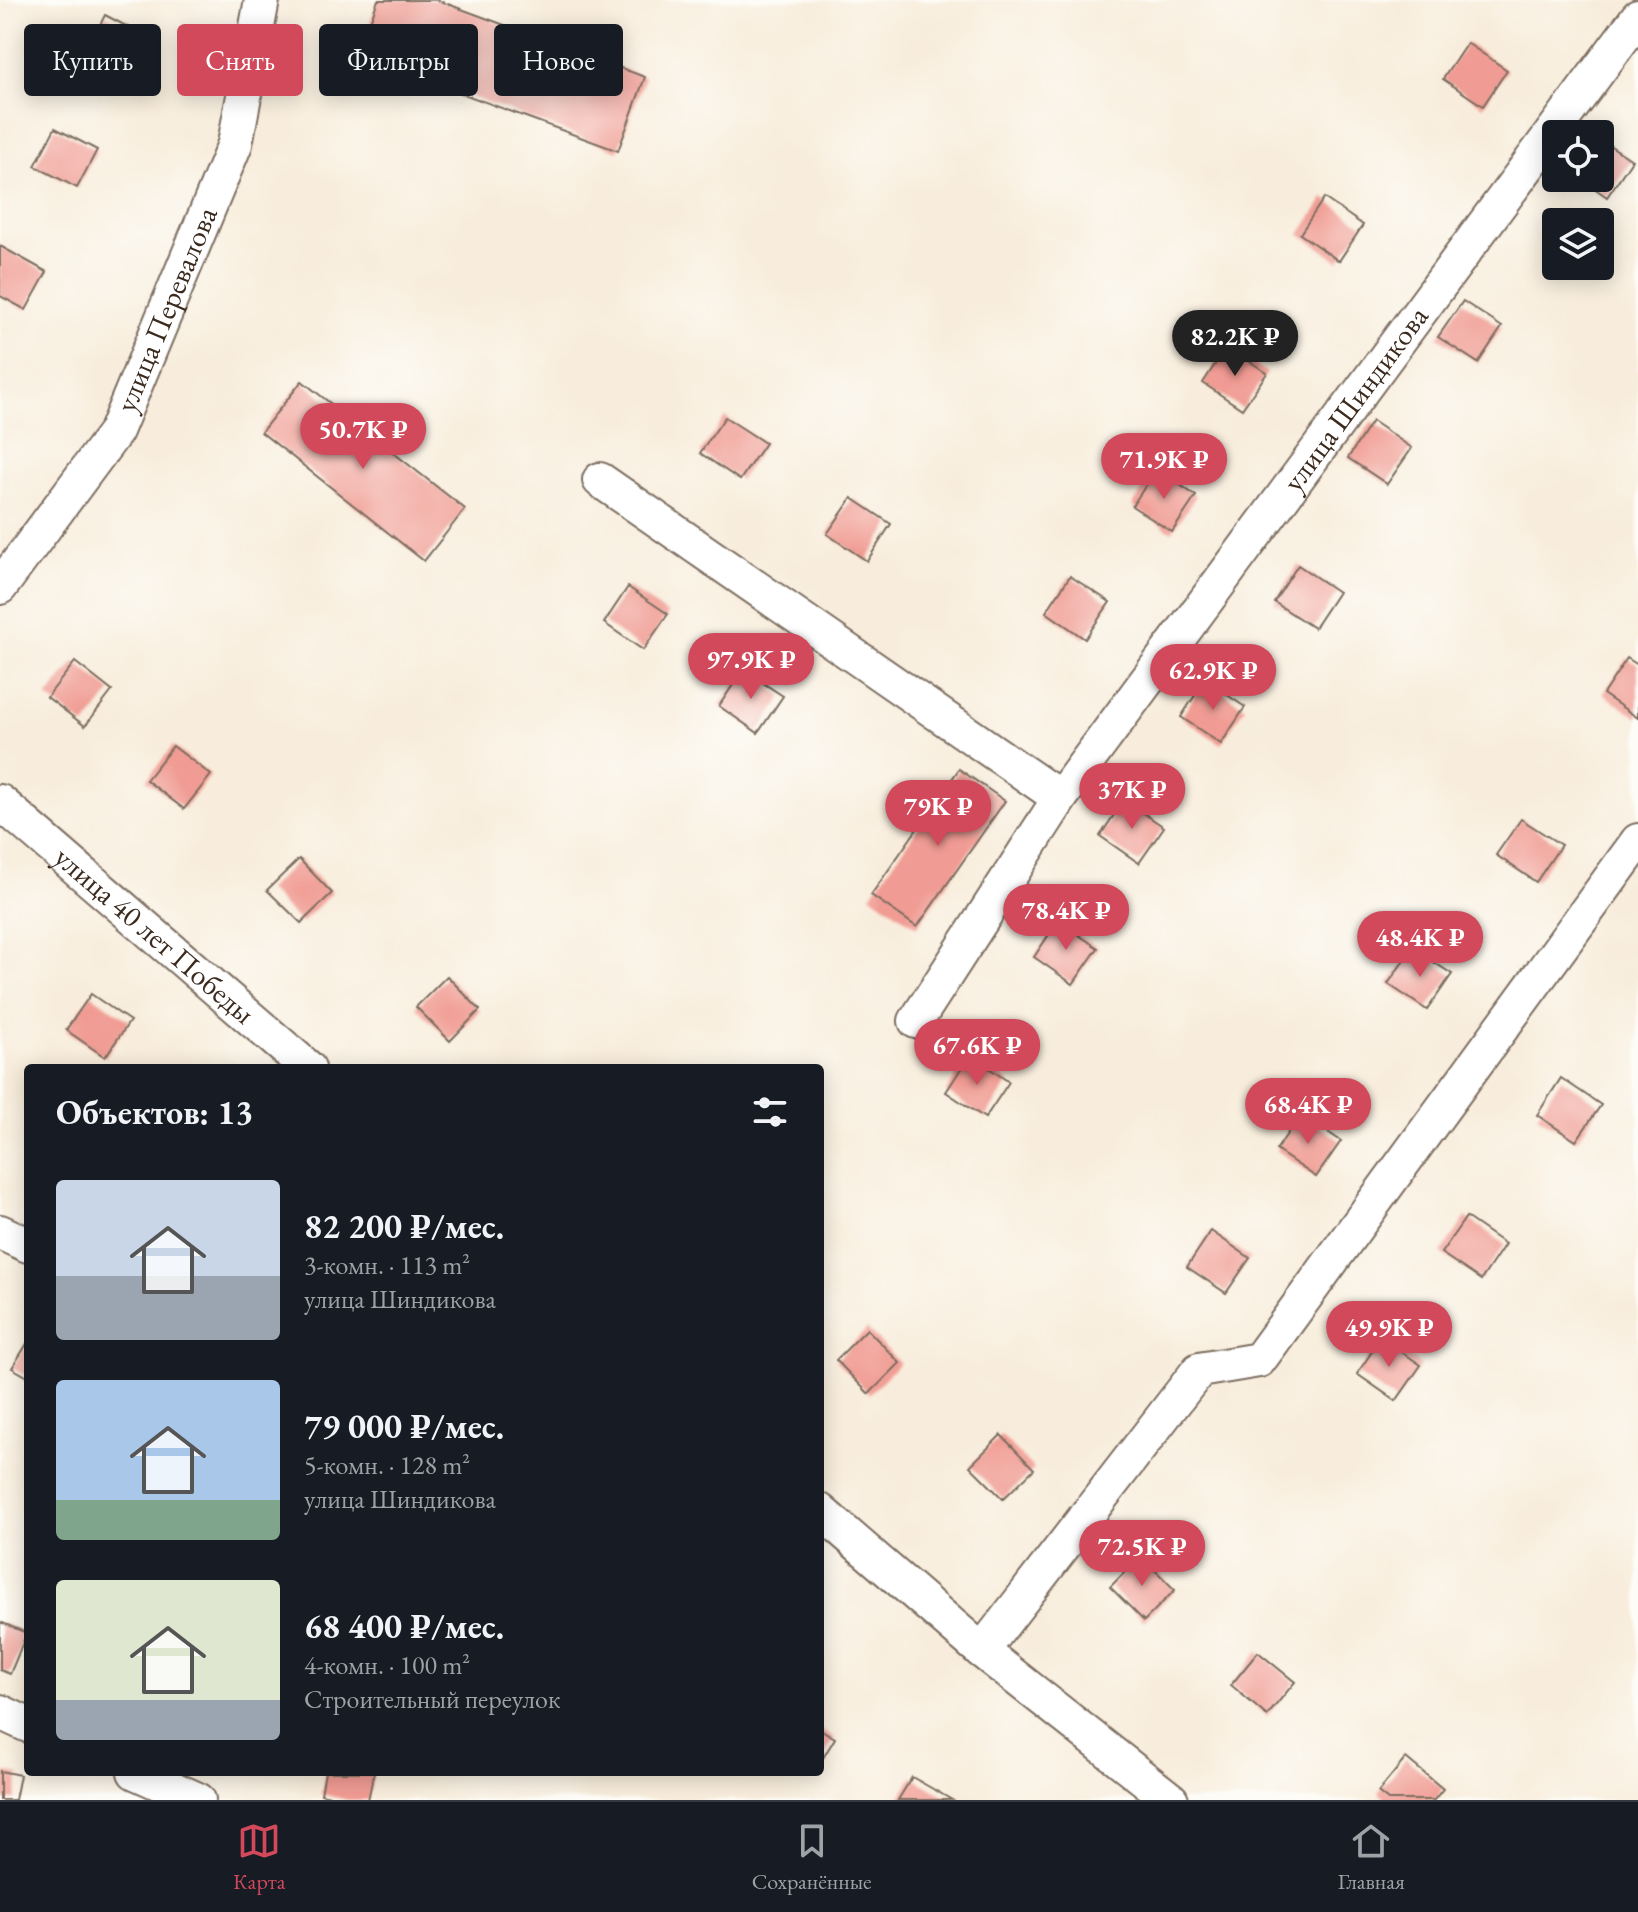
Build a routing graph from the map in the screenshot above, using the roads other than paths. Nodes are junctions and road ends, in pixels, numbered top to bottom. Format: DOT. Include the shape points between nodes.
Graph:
graph roads {
  1 [pos="262,0"];
  2 [pos="1638,17"];
  3 [pos="600,480"];
  4 [pos="0,587"];
  5 [pos="1060,798"];
  6 [pos="0,802"];
  7 [pos="1638,841"];
  8 [pos="916,1021"];
  9 [pos="303,1064"];
  10 [pos="0,1232"];
  11 [pos="24,1243"];
  12 [pos="824,1514"];
  13 [pos="982,1651"];
  14 [pos="0,1712"];
  15 [pos="24,1723"];
  16 [pos="144,1776"];
  17 [pos="198,1800"];
  18 [pos="1171,1800"];
  1 -- 4 [label="street, улица Перевалова" via="235,144 116,431"];
  2 -- 5 [label="street, улица Шиндикова"];
  3 -- 5 [label="street"];
  5 -- 8 [label="street, улица Шиндикова"];
  6 -- 9 [label="street, улица 40 лет Победы"];
  7 -- 13 [label="street" via="1259,1360 1199,1370"];
  10 -- 11 [label="street"];
  12 -- 13 [label="street"];
  13 -- 18 [label="street"];
  14 -- 15 [label="street"];
  16 -- 17 [label="street"];
}
